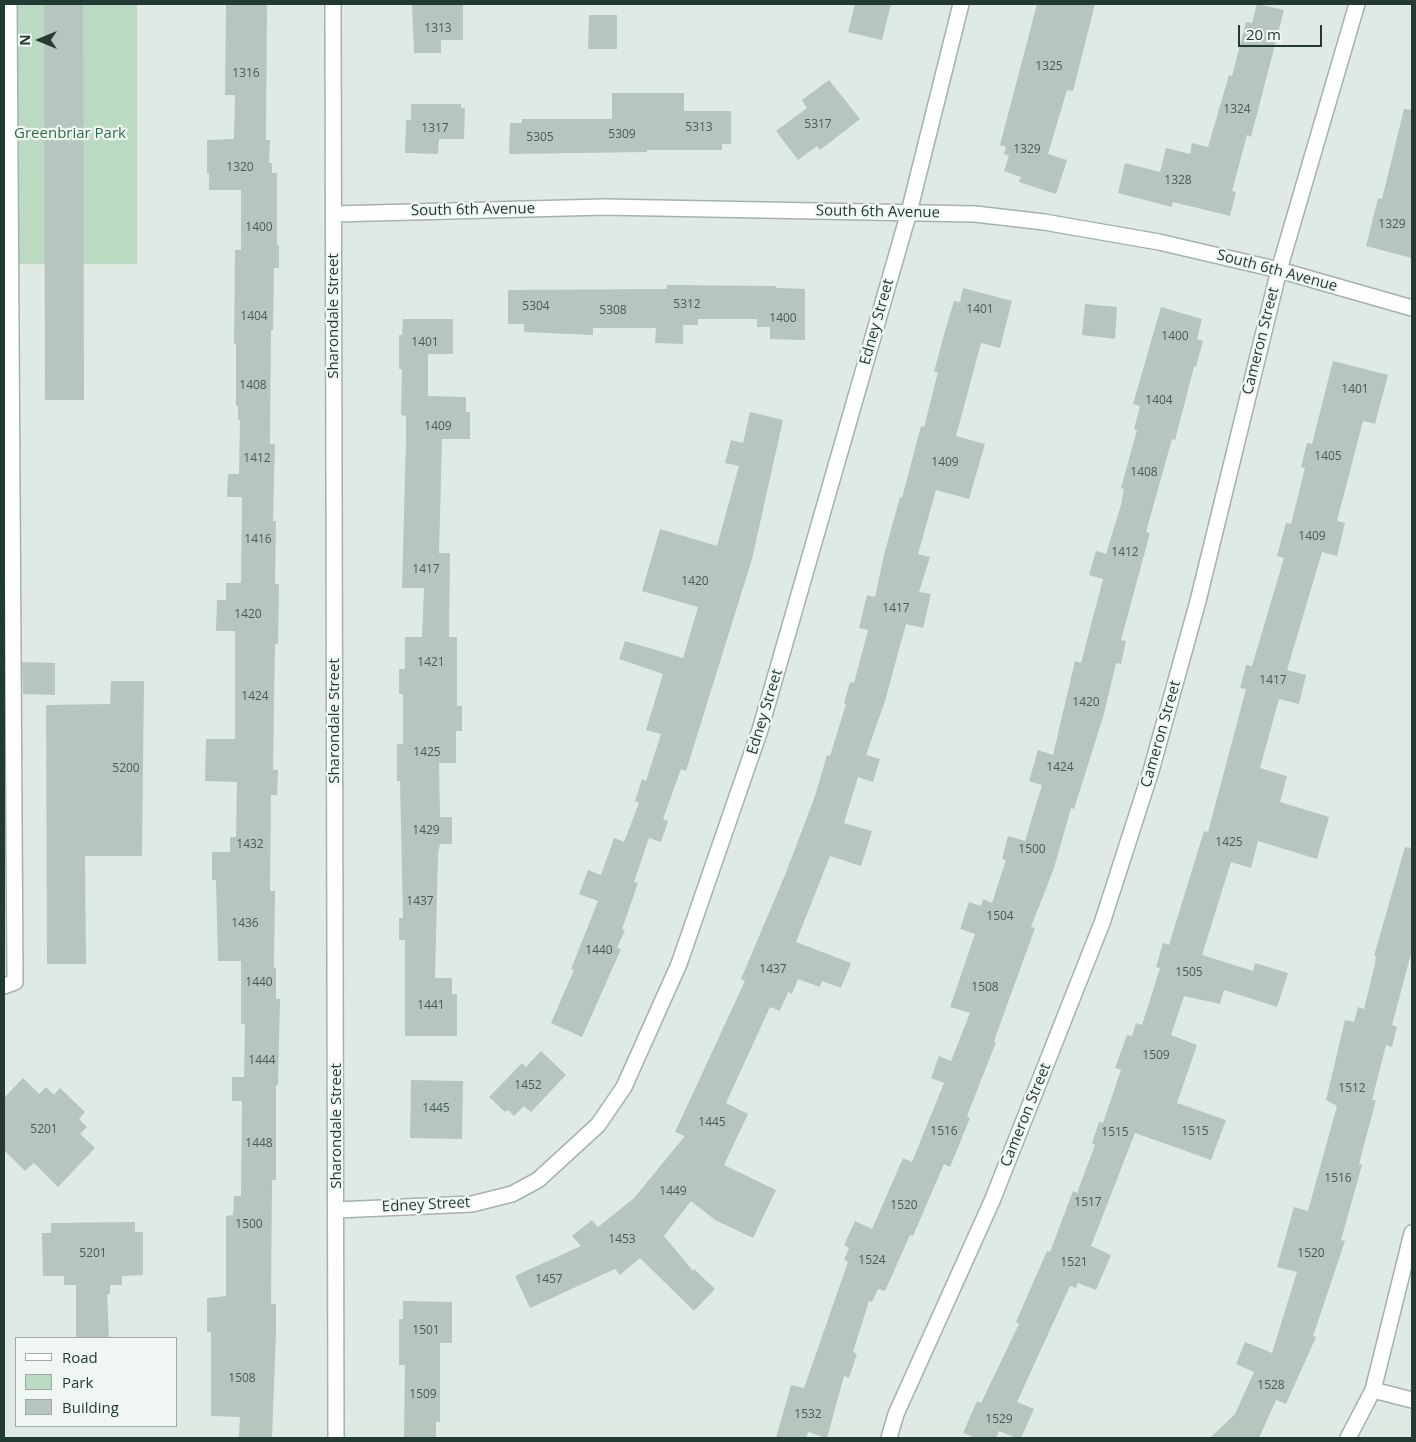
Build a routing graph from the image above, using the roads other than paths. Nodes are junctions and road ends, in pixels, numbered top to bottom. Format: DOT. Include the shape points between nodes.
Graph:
graph roads {
  1 [pos="9,4"];
  2 [pos="333,4"];
  3 [pos="961,4"];
  4 [pos="1357,4"];
  5 [pos="909,212"];
  6 [pos="334,214"];
  7 [pos="1279,270"];
  8 [pos="1412,308"];
  9 [pos="4,986"];
  10 [pos="337,1210"];
  11 [pos="1412,1233"];
  12 [pos="1373,1390"];
  13 [pos="1412,1400"];
  14 [pos="336,1438"];
  15 [pos="889,1438"];
  16 [pos="1348,1438"];
  1 -- 9 [label="street" via="14,982"];
  2 -- 6 [label="street, Sharondale Street"];
  3 -- 5 [label="street, Edney Street"];
  4 -- 7 [label="street, Cameron Street"];
  5 -- 6 [label="street, South 6th Avenue" via="604,207"];
  5 -- 7 [label="street, South 6th Avenue" via="975,214 1044,222 1159,242"];
  5 -- 10 [label="street, Edney Street" via="760,730 679,964 624,1087 598,1125 538,1180 512,1194 472,1204"];
  6 -- 10 [label="street, Sharondale Street"];
  7 -- 8 [label="street, South 6th Avenue"];
  7 -- 15 [label="street, Cameron Street" via="1195,610 1151,771 1102,923 992,1201 896,1414"];
  10 -- 14 [label="street, Sharondale Street"];
  11 -- 12 [label="street"];
  12 -- 13 [label="street"];
  12 -- 16 [label="street"];
}
